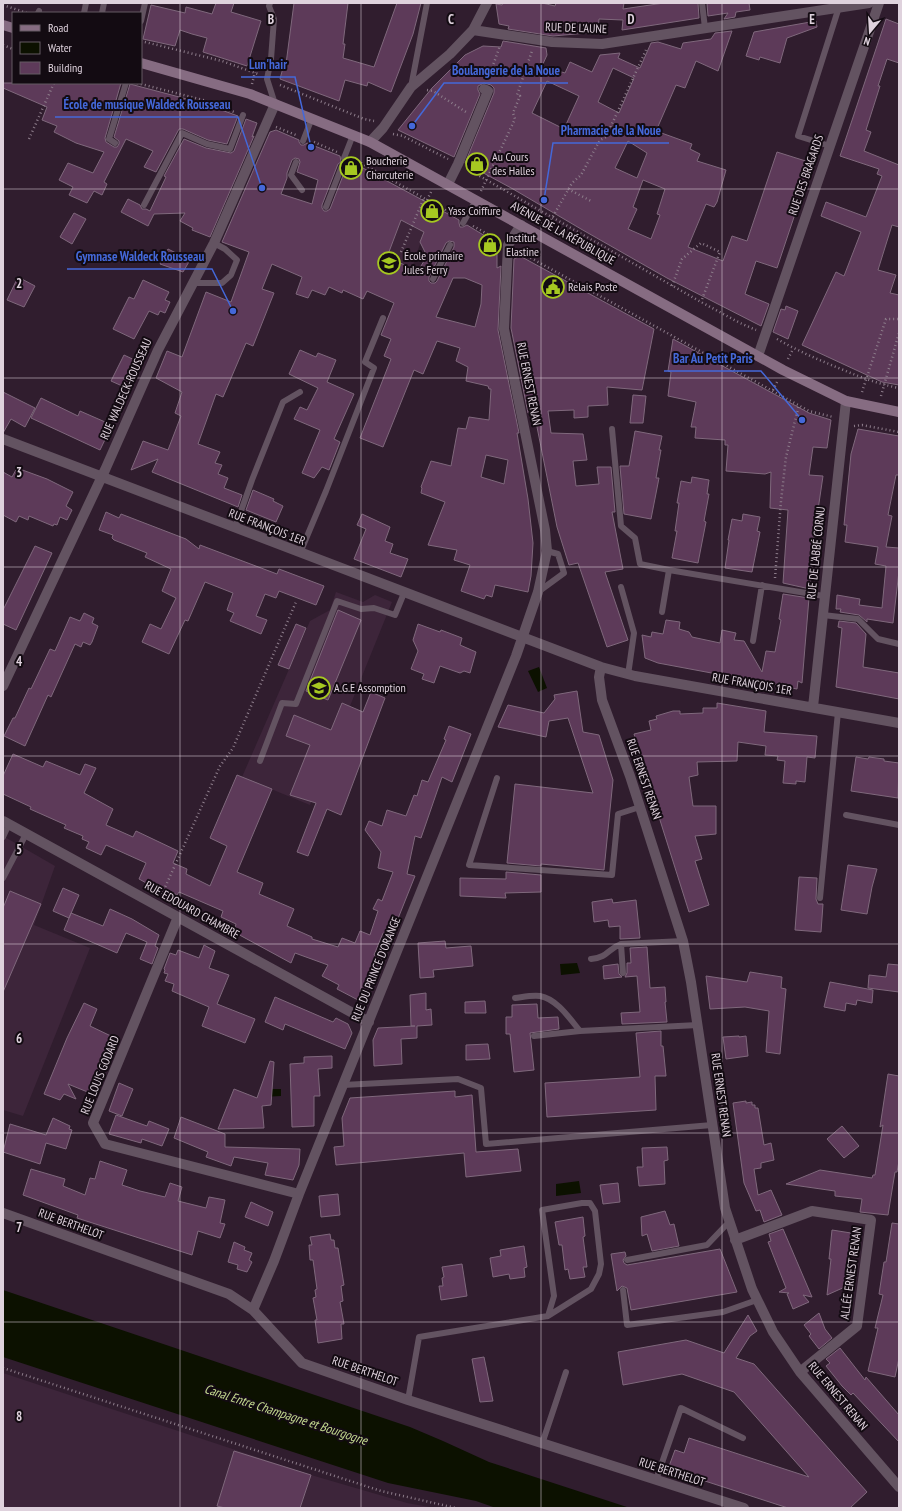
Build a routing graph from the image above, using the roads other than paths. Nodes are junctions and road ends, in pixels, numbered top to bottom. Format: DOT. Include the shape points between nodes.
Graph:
graph roads {
  1 [pos="145,3"];
  2 [pos="270,3"];
  3 [pos="427,3"];
  4 [pos="487,3"];
  5 [pos="702,3"];
  6 [pos="868,3"];
  7 [pos="879,3"];
  8 [pos="839,7"];
  9 [pos="142,16"];
  10 [pos="704,28"];
  11 [pos="473,30"];
  12 [pos="142,63"];
  13 [pos="126,84"];
  14 [pos="411,87"];
  15 [pos="484,89"];
  16 [pos="275,104"];
  17 [pos="243,114"];
  18 [pos="312,118"];
  19 [pos="353,135"];
  20 [pos="303,141"];
  21 [pos="370,142"];
  22 [pos="115,143"];
  23 [pos="830,146"];
  24 [pos="344,158"];
  25 [pos="296,162"];
  26 [pos="342,166"];
  27 [pos="448,184"];
  28 [pos="302,190"];
  29 [pos="476,200"];
  30 [pos="144,205"];
  31 [pos="326,207"];
  32 [pos="463,223"];
  33 [pos="521,225"];
  34 [pos="214,243"];
  35 [pos="450,245"];
  36 [pos="433,279"];
  37 [pos="192,283"];
  38 [pos="383,318"];
  39 [pos="758,356"];
  40 [pos="300,392"];
  41 [pos="846,401"];
  42 [pos="899,412"];
  43 [pos="612,429"];
  44 [pos="3,439"];
  45 [pos="101,477"];
  46 [pos="235,528"];
  47 [pos="547,551"];
  48 [pos="300,553"];
  49 [pos="669,570"];
  50 [pos="762,585"];
  51 [pos="620,587"];
  52 [pos="538,592"];
  53 [pos="404,593"];
  54 [pos="824,596"];
  55 [pos="662,612"];
  56 [pos="822,616"];
  57 [pos="523,638"];
  58 [pos="753,641"];
  59 [pos="899,644"];
  60 [pos="600,667"];
  61 [pos="628,675"];
  62 [pos="3,686"];
  63 [pos="813,708"];
  64 [pos="838,712"];
  65 [pos="899,723"];
  66 [pos="260,761"];
  67 [pos="497,778"];
  68 [pos="640,807"];
  69 [pos="846,815"];
  70 [pos="6,823"];
  71 [pos="899,825"];
  72 [pos="26,834"];
  73 [pos="3,837"];
  74 [pos="3,878"];
  75 [pos="820,898"];
  76 [pos="178,917"];
  77 [pos="683,941"];
  78 [pos="621,944"];
  79 [pos="591,959"];
  80 [pos="623,973"];
  81 [pos="515,998"];
  82 [pos="368,1022"];
  83 [pos="698,1026"];
  84 [pos="580,1031"];
  85 [pos="534,1036"];
  86 [pos="343,1086"];
  87 [pos="712,1125"];
  88 [pos="299,1194"];
  89 [pos="3,1214"];
  90 [pos="729,1222"];
  91 [pos="735,1240"];
  92 [pos="627,1260"];
  93 [pos="623,1290"];
  94 [pos="757,1300"];
  95 [pos="253,1310"];
  96 [pos="548,1316"];
  97 [pos="566,1372"];
  98 [pos="800,1372"];
  99 [pos="408,1400"];
  100 [pos="743,1438"];
  101 [pos="542,1444"];
  102 [pos="656,1480"];
  103 [pos="899,1487"];
  104 [pos="744,1508"];
  1 -- 9 [label="lane"];
  2 -- 16 [label="lane" via="274,19 267,79"];
  3 -- 14 [label="lane"];
  4 -- 11 [label="street"];
  5 -- 10 [label="lane"];
  6 -- 8 [label="street, RUE DE L'AUNE"];
  7 -- 23 [label="street, RUE DES BRAGARDS"];
  8 -- 10 [label="street, RUE DE L'AUNE"];
  8 -- 23 [label="lane" via="798,136"];
  10 -- 11 [label="street, RUE DE L'AUNE" via="602,44 552,42"];
  11 -- 14 [label="street" via="450,54"];
  12 -- 16 [label="main road, AVENUE DE LA RÉPUBLIQUE" via="250,94"];
  13 -- 22 [label="lane" via="109,139"];
  14 -- 21 [label="street" via="383,128"];
  15 -- 27 [label="street" via="488,91"];
  16 -- 18 [label="main road, AVENUE DE LA RÉPUBLIQUE"];
  16 -- 34 [label="street, RUE WALDECK-ROUSSEAU"];
  17 -- 30 [label="lane" via="230,149 207,144 182,133"];
  18 -- 19 [label="main road, AVENUE DE LA RÉPUBLIQUE"];
  18 -- 20 [label="lane"];
  19 -- 21 [label="main road, AVENUE DE LA RÉPUBLIQUE"];
  19 -- 24 [label="lane"];
  21 -- 27 [label="main road, AVENUE DE LA RÉPUBLIQUE"];
  23 -- 39 [label="street, RUE DES BRAGARDS"];
  25 -- 28 [label="lane" via="291,175"];
  26 -- 31 [label="lane"];
  27 -- 29 [label="main road, AVENUE DE LA RÉPUBLIQUE"];
  29 -- 32 [label="lane"];
  29 -- 33 [label="main road, AVENUE DE LA RÉPUBLIQUE"];
  33 -- 39 [label="main road, AVENUE DE LA RÉPUBLIQUE"];
  33 -- 47 [label="street, RUE ERNEST RENAN" via="508,245 504,329 544,523"];
  34 -- 37 [label="street, RUE WALDECK-ROUSSEAU"];
  34 -- 37 [label="lane" via="236,260 232,275 222,283"];
  35 -- 36 [label="lane"];
  37 -- 45 [label="street, RUE WALDECK-ROUSSEAU" via="158,350"];
  38 -- 48 [label="lane" via="365,362 374,368"];
  39 -- 41 [label="main road, AVENUE DE LA RÉPUBLIQUE"];
  40 -- 46 [label="lane" via="283,402"];
  41 -- 42 [label="main road, AVENUE DE LA RÉPUBLIQUE"];
  41 -- 54 [label="street, RUE DE L'ABBÉ CORNU"];
  43 -- 49 [label="lane" via="621,526 635,538 640,564"];
  44 -- 45 [label="street, RUE FRANÇOIS 1ER"];
  45 -- 46 [label="street, RUE FRANÇOIS 1ER"];
  45 -- 62 [label="street, RUE WALDECK-ROUSSEAU"];
  46 -- 48 [label="street, RUE FRANÇOIS 1ER"];
  47 -- 52 [label="street, RUE ERNEST RENAN"];
  47 -- 52 [label="lane" via="558,554 564,573"];
  48 -- 53 [label="street, RUE FRANÇOIS 1ER"];
  49 -- 50 [label="lane"];
  49 -- 55 [label="lane"];
  50 -- 54 [label="lane"];
  50 -- 58 [label="lane"];
  51 -- 61 [label="lane" via="634,633"];
  52 -- 57 [label="street, RUE DU PRINCE D'ORANGE"];
  53 -- 57 [label="street, RUE FRANÇOIS 1ER"];
  53 -- 66 [label="lane" via="395,615 374,608 361,609 337,601 296,704 282,703"];
  54 -- 56 [label="street, RUE DE L'ABBÉ CORNU"];
  56 -- 59 [label="lane" via="858,619 878,639"];
  56 -- 63 [label="street, RUE DE L'ABBÉ CORNU"];
  57 -- 60 [label="street, RUE FRANÇOIS 1ER"];
  57 -- 82 [label="street, RUE DU PRINCE D'ORANGE"];
  60 -- 61 [label="street, RUE FRANÇOIS 1ER"];
  60 -- 68 [label="street, RUE ERNEST RENAN" via="602,700"];
  61 -- 63 [label="street, RUE FRANÇOIS 1ER"];
  63 -- 64 [label="street, RUE FRANÇOIS 1ER"];
  64 -- 65 [label="street, RUE FRANÇOIS 1ER"];
  64 -- 75 [label="lane"];
  67 -- 68 [label="lane" via="469,865 612,875 618,814"];
  68 -- 77 [label="street, RUE ERNEST RENAN"];
  69 -- 71 [label="lane"];
  70 -- 72 [label="street, RUE EDOUARD CHAMBRE"];
  70 -- 73 [label="lane"];
  72 -- 74 [label="lane"];
  72 -- 76 [label="street, RUE EDOUARD CHAMBRE"];
  76 -- 82 [label="street, RUE EDOUARD CHAMBRE"];
  76 -- 88 [label="street, RUE LOUIS GODARD" via="94,1123 104,1144"];
  77 -- 78 [label="lane"];
  77 -- 83 [label="street, RUE ERNEST RENAN"];
  78 -- 79 [label="lane" via="606,955"];
  78 -- 80 [label="lane"];
  81 -- 84 [label="lane" via="540,996 550,1000"];
  82 -- 86 [label="street, RUE DU PRINCE D'ORANGE"];
  83 -- 84 [label="lane"];
  83 -- 87 [label="street, RUE ERNEST RENAN"];
  84 -- 85 [label="lane"];
  86 -- 87 [label="lane" via="458,1079 482,1088 486,1144"];
  86 -- 88 [label="street, RUE DU PRINCE D'ORANGE"];
  87 -- 90 [label="street, RUE ERNEST RENAN" via="724,1208"];
  88 -- 95 [label="street, RUE DU PRINCE D'ORANGE"];
  89 -- 95 [label="street, RUE BERTHELOT" via="229,1294"];
  90 -- 91 [label="street, RUE ERNEST RENAN"];
  90 -- 92 [label="lane" via="708,1245"];
  91 -- 94 [label="street, RUE ERNEST RENAN"];
  91 -- 98 [label="street, ALLÉE ERNEST RENAN" via="812,1211 871,1220 857,1326"];
  93 -- 94 [label="lane" via="627,1325 723,1312"];
  94 -- 98 [label="street, RUE ERNEST RENAN" via="773,1332"];
  95 -- 99 [label="street, RUE BERTHELOT" via="302,1363"];
  96 -- 96 [label="lane" via="554,1296 542,1210 590,1203 595,1211 601,1264 599,1274 591,1289"];
  96 -- 99 [label="lane" via="419,1337"];
  97 -- 101 [label="lane"];
  98 -- 103 [label="street, RUE ERNEST RENAN"];
  99 -- 101 [label="street, RUE BERTHELOT"];
  100 -- 102 [label="lane" via="681,1408"];
  101 -- 102 [label="street, RUE BERTHELOT"];
  102 -- 104 [label="street, RUE BERTHELOT"];
}
